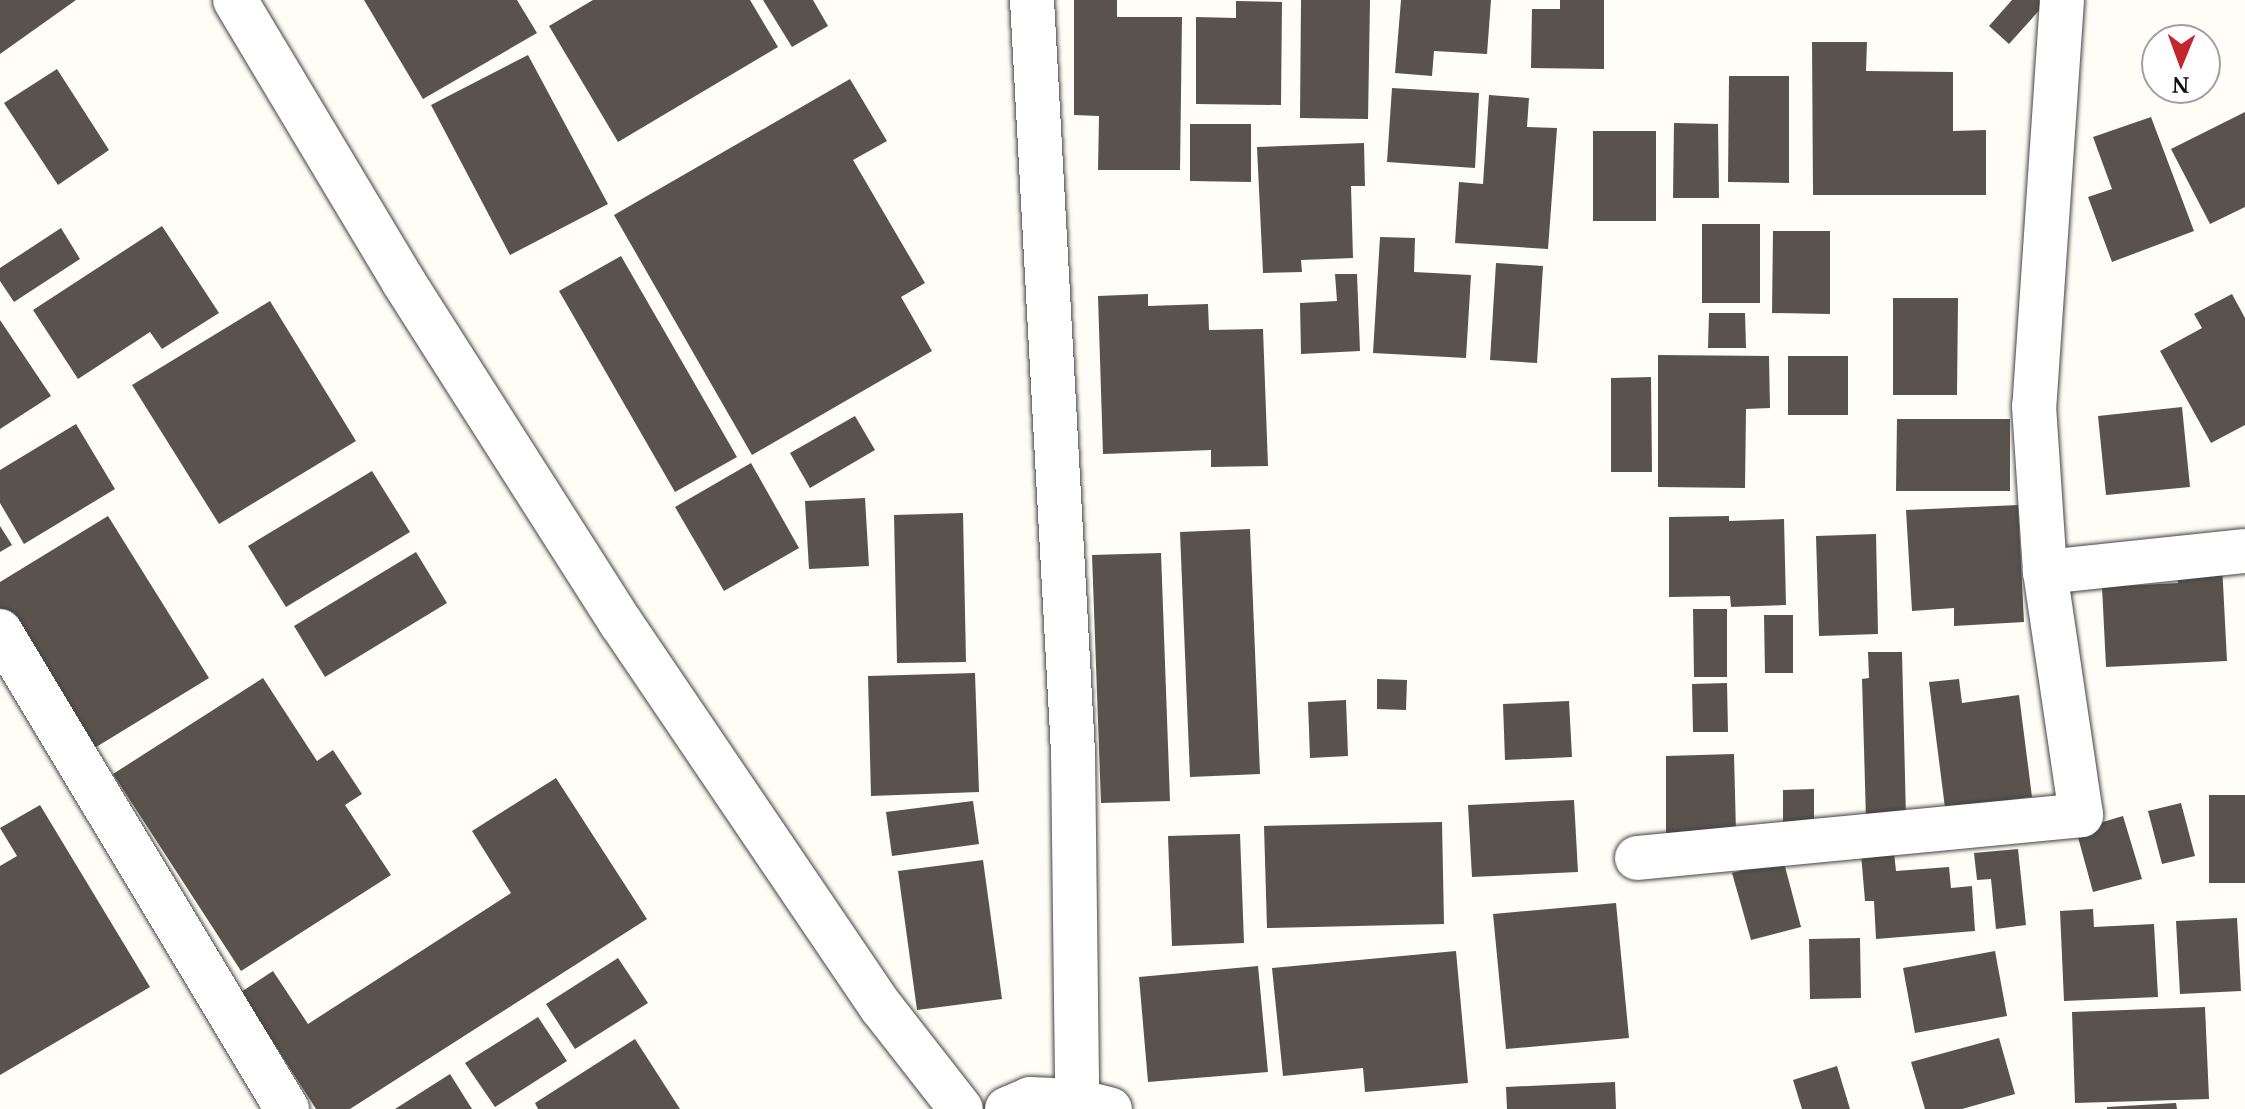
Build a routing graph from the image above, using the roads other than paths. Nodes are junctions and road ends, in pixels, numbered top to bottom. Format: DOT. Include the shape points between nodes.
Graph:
graph roads {
  1 [pos="235,0"];
  2 [pos="1032,0"];
  3 [pos="2062,0"];
  4 [pos="2245,551"];
  5 [pos="2045,572"];
  6 [pos="0,631"];
  7 [pos="1637,858"];
  8 [pos="1094,1105"];
  9 [pos="287,1109"];
  10 [pos="961,1109"];
  11 [pos="1007,1109"];
  1 -- 10 [label="street" via="403,281 621,623 882,1008"];
  2 -- 8 [label="street"];
  3 -- 5 [label="street" via="2034,406"];
  4 -- 5 [label="street"];
  5 -- 7 [label="street" via="2081,815"];
  6 -- 9 [label="street"];
  8 -- 11 [label="street" via="1030,1099"];
}
